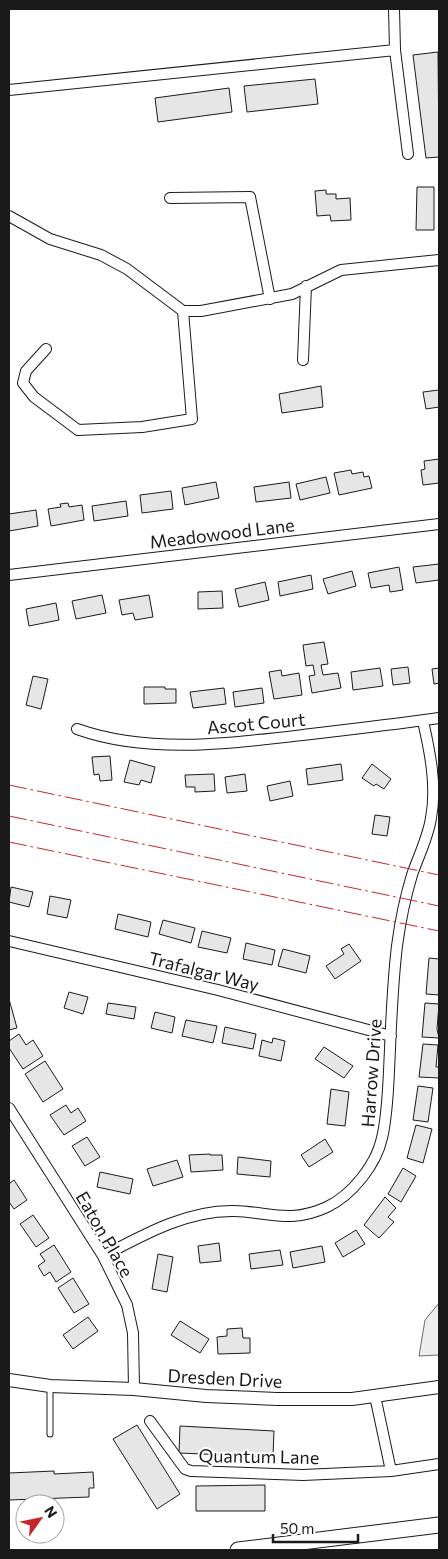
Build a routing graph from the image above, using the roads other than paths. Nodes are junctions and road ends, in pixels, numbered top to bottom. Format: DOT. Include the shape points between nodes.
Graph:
graph roads {
  1 [pos="394,9"];
  2 [pos="396,50"];
  3 [pos="9,90"];
  4 [pos="408,154"];
  5 [pos="170,198"];
  6 [pos="9,216"];
  7 [pos="439,260"];
  8 [pos="306,286"];
  9 [pos="270,299"];
  10 [pos="183,312"];
  11 [pos="46,349"];
  12 [pos="304,360"];
  13 [pos="439,524"];
  14 [pos="9,575"];
  15 [pos="439,718"];
  16 [pos="423,721"];
  17 [pos="77,729"];
  18 [pos="9,941"];
  19 [pos="391,1036"];
  20 [pos="9,1108"];
  21 [pos="103,1256"];
  22 [pos="9,1380"];
  23 [pos="50,1386"];
  24 [pos="439,1387"];
  25 [pos="134,1388"];
  26 [pos="375,1396"];
  27 [pos="150,1421"];
  28 [pos="50,1434"];
  29 [pos="439,1464"];
  30 [pos="391,1471"];
  31 [pos="438,1525"];
  32 [pos="238,1550"];
  1 -- 2 [label="street"];
  2 -- 3 [label="street"];
  2 -- 4 [label="street"];
  5 -- 9 [label="street" via="250,197"];
  6 -- 10 [label="street" via="50,238 101,255 127,269"];
  7 -- 8 [label="street" via="341,270"];
  8 -- 9 [label="street" via="292,294"];
  8 -- 12 [label="street"];
  9 -- 10 [label="street"];
  10 -- 11 [label="street" via="192,419 142,427 78,430 34,397 23,383 26,371"];
  13 -- 14 [label="street, Meadowood Lane"];
  15 -- 16 [label="street, Ascot Court"];
  16 -- 17 [label="street, Ascot Court" via="201,744 131,741"];
  16 -- 19 [label="street, Harrow Drive" via="434,796 431,820 412,877 397,945"];
  18 -- 19 [label="street, Trafalgar Way" via="218,990"];
  19 -- 21 [label="street, Harrow Drive" via="382,1139 372,1165 344,1195 327,1207 281,1218 234,1211 203,1214 153,1229"];
  20 -- 21 [label="street, Eaton Place"];
  21 -- 25 [label="street, Eaton Place" via="127,1305 133,1333"];
  22 -- 23 [label="street, Dresden Drive"];
  23 -- 25 [label="street, Dresden Drive"];
  23 -- 28 [label="lane"];
  24 -- 26 [label="street, Dresden Drive"];
  25 -- 26 [label="street, Dresden Drive" via="277,1400"];
  26 -- 30 [label="street"];
  27 -- 30 [label="street, Quantum Lane" via="185,1469 191,1471 303,1475"];
  29 -- 30 [label="street, Quantum Lane"];
  31 -- 32 [label="main road"];
}
